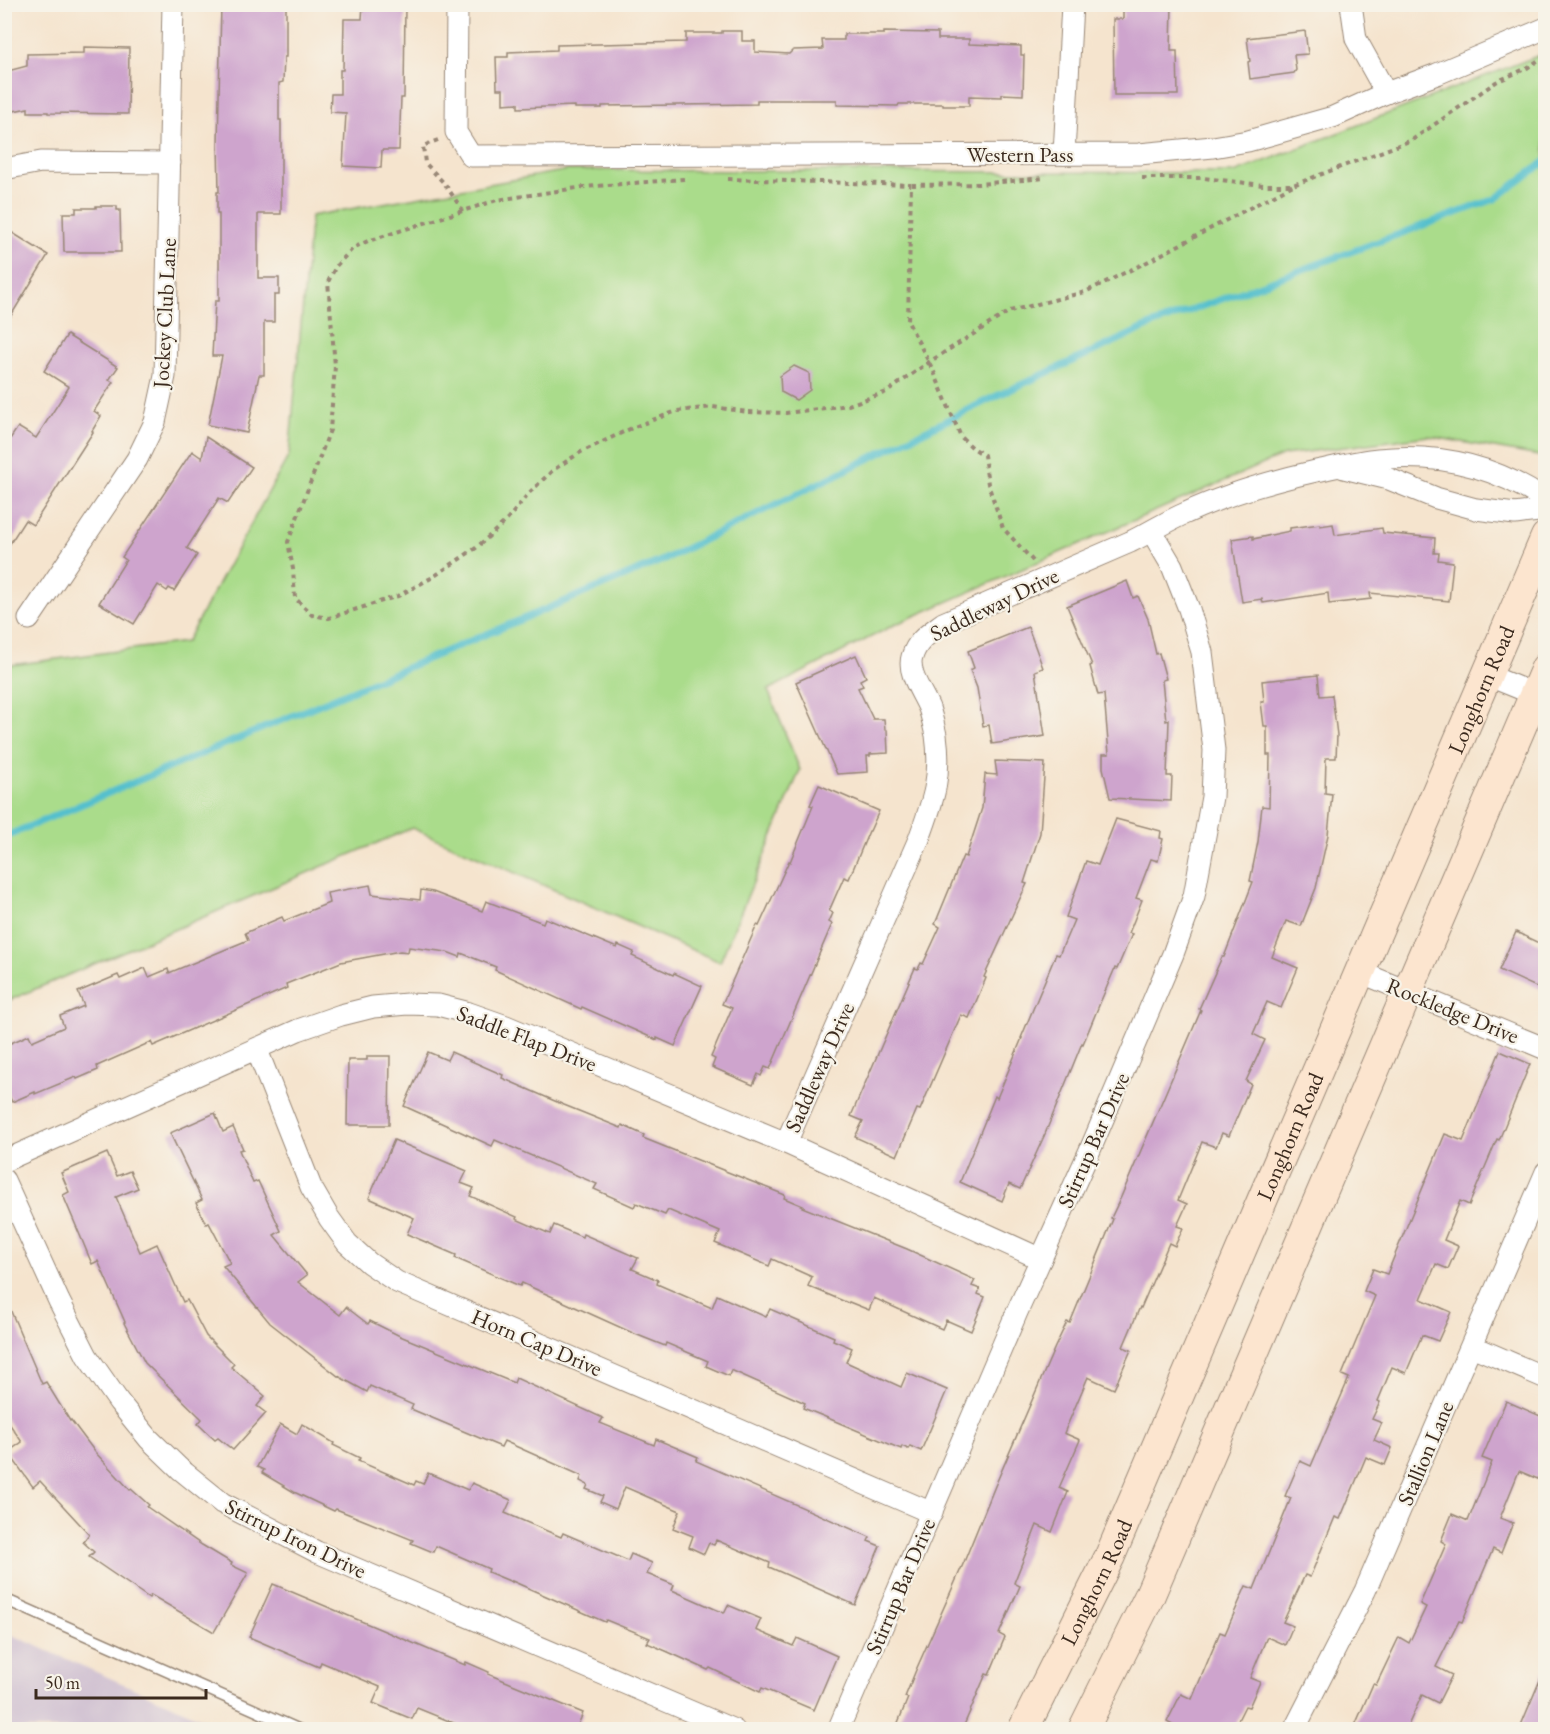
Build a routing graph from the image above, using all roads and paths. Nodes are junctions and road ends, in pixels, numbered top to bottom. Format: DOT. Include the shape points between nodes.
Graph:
graph roads {
  1 [pos="173,4"];
  2 [pos="458,4"];
  3 [pos="1072,4"];
  4 [pos="1351,4"];
  5 [pos="1545,28"];
  6 [pos="1545,55"];
  7 [pos="1386,93"];
  8 [pos="456,132"];
  9 [pos="1064,154"];
  10 [pos="170,163"];
  11 [pos="4,169"];
  12 [pos="1047,178"];
  13 [pos="1137,178"];
  14 [pos="688,179"];
  15 [pos="722,179"];
  16 [pos="911,185"];
  17 [pos="1293,185"];
  18 [pos="463,211"];
  19 [pos="929,362"];
  20 [pos="1338,467"];
  21 [pos="1545,501"];
  22 [pos="1545,510"];
  23 [pos="1152,532"];
  24 [pos="1545,537"];
  25 [pos="1047,578"];
  26 [pos="29,619"];
  27 [pos="1487,675"];
  28 [pos="1542,687"];
  29 [pos="1360,972"];
  30 [pos="1407,991"];
  31 [pos="1545,1048"];
  32 [pos="257,1050"];
  33 [pos="786,1143"];
  34 [pos="4,1161"];
  35 [pos="1545,1172"];
  36 [pos="4,1180"];
  37 [pos="1041,1259"];
  38 [pos="1472,1346"];
  39 [pos="1545,1378"];
  40 [pos="932,1513"];
  41 [pos="4,1599"];
  42 [pos="300,1730"];
  43 [pos="734,1730"];
  44 [pos="838,1730"];
  45 [pos="1023,1730"];
  46 [pos="1083,1730"];
  47 [pos="1294,1730"];
  1 -- 10 [label="street, Jockey Club Lane"];
  2 -- 8 [label="street"];
  3 -- 9 [label="street"];
  4 -- 7 [label="street" via="1356,39"];
  5 -- 7 [label="street, Western Pass"];
  6 -- 17 [label="path" via="1496,82 1412,140"];
  7 -- 9 [label="street, Western Pass" via="1333,117 1248,141 1139,154"];
  8 -- 9 [label="street, Western Pass" via="471,156"];
  8 -- 18 [label="path" via="423,146 425,163"];
  10 -- 11 [label="street" via="41,162"];
  10 -- 26 [label="street, Jockey Club Lane" via="165,376 155,422 137,459"];
  12 -- 16 [label="path"];
  13 -- 17 [label="path" via="1204,178"];
  14 -- 18 [label="path" via="584,187 497,200"];
  15 -- 16 [label="path"];
  16 -- 19 [label="path" via="908,322"];
  17 -- 19 [label="path" via="1085,292 1010,311"];
  18 -- 19 [label="path" via="353,248 336,266 328,282 335,366 330,430 288,542 295,598 312,615 329,618 398,596 433,578 476,548 553,470 634,427 677,411 713,407 786,413 848,405 887,392"];
  19 -- 25 [label="path" via="962,437 984,455 988,484 1003,528"];
  20 -- 21 [label="street, Saddleway Drive" via="1376,459 1415,457 1459,463 1496,473"];
  20 -- 22 [label="street, Saddleway Drive" via="1389,479 1476,509 1515,514"];
  20 -- 23 [label="street, Saddleway Drive" via="1291,476 1241,492 1186,513"];
  23 -- 25 [label="street, Saddleway Drive"];
  23 -- 37 [label="street, Stirrup Bar Drive" via="1190,609 1202,652 1214,750 1212,797 1194,896 1173,954"];
  24 -- 27 [label="main road, Longhorn Road"];
  25 -- 33 [label="street, Saddleway Drive" via="943,623 921,639 911,658 936,735 938,767 934,798"];
  27 -- 28 [label="street"];
  27 -- 29 [label="main road, Longhorn Road"];
  28 -- 30 [label="main road"];
  29 -- 30 [label="street, Rockledge Drive"];
  29 -- 45 [label="main road, Longhorn Road" via="1110,1556"];
  30 -- 31 [label="street, Rockledge Drive"];
  30 -- 46 [label="main road" via="1149,1597"];
  32 -- 33 [label="street, Saddle Flap Drive" via="298,1030 373,1007 438,1005 506,1026"];
  32 -- 34 [label="street, Saddle Flap Drive"];
  32 -- 40 [label="street, Horn Cap Drive" via="311,1187 347,1243 369,1263 397,1282"];
  33 -- 37 [label="street, Saddle Flap Drive"];
  35 -- 38 [label="street, Stallion Lane"];
  36 -- 43 [label="street, Stirrup Iron Drive" via="87,1356 149,1439 222,1503 317,1552"];
  37 -- 40 [label="street, Stirrup Bar Drive"];
  38 -- 39 [label="street"];
  38 -- 47 [label="street, Stallion Lane" via="1365,1591"];
  40 -- 44 [label="street, Stirrup Bar Drive"];
  41 -- 42 [label="lane"];
}
